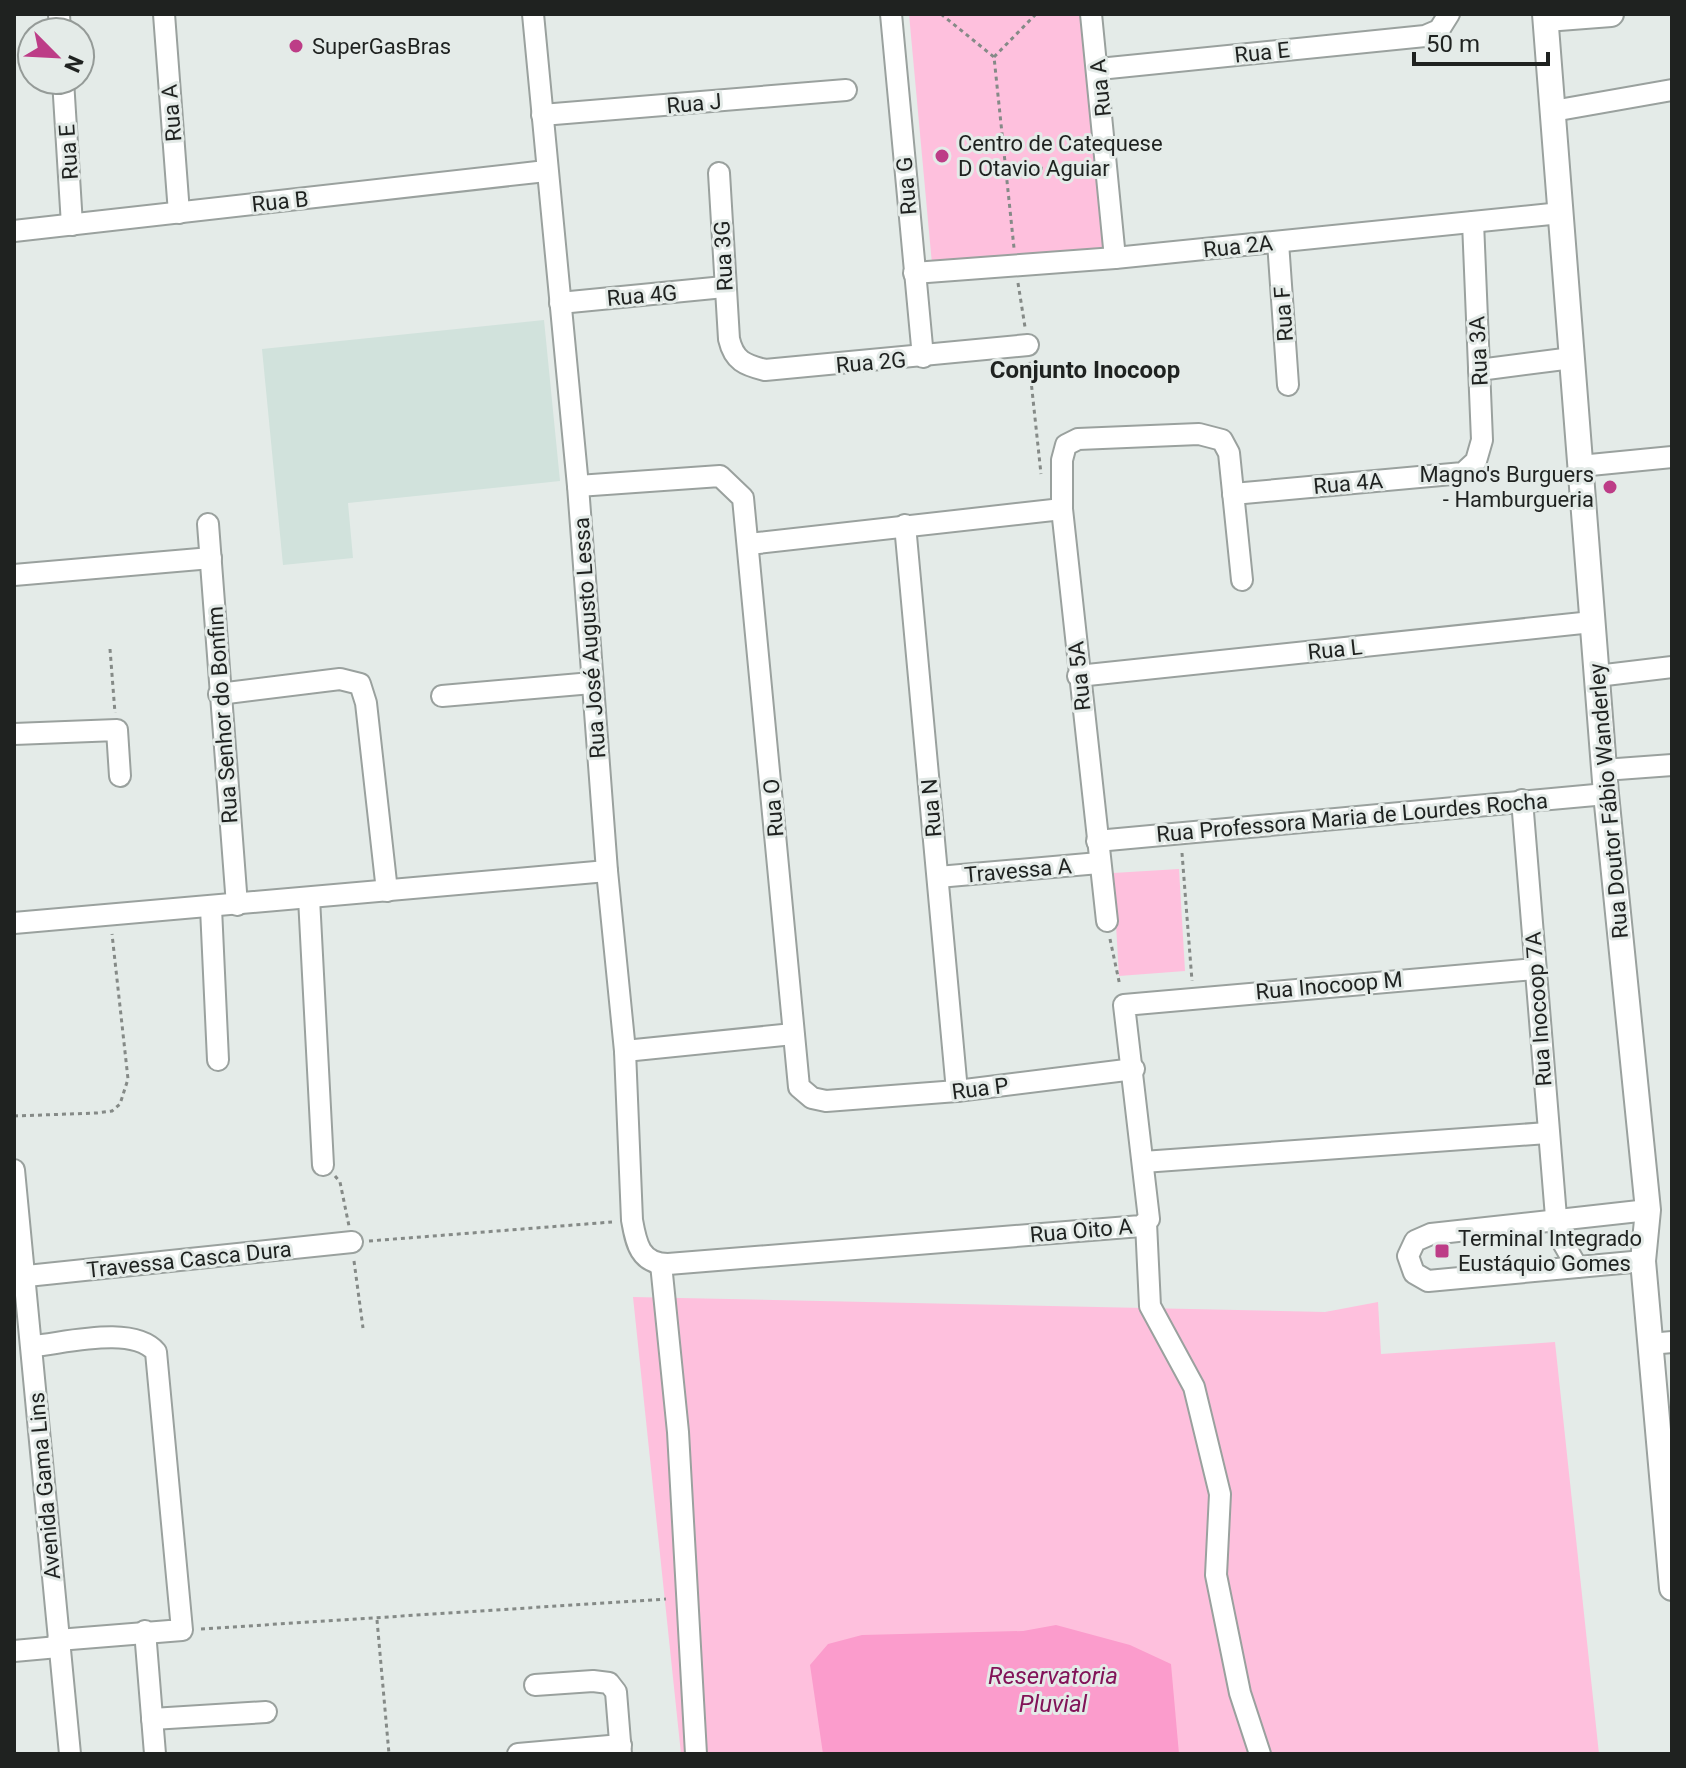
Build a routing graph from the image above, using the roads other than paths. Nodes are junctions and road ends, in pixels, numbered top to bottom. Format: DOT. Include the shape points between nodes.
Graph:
graph roads {
  1 [pos="164,14"];
  2 [pos="533,14"];
  3 [pos="891,14"];
  4 [pos="1091,14"];
  5 [pos="1449,14"];
  6 [pos="1611,14"];
  7 [pos="1546,16"];
  8 [pos="1099,69"];
  9 [pos="846,90"];
  10 [pos="1672,90"];
  11 [pos="64,96"];
  12 [pos="1553,111"];
  13 [pos="542,115"];
  14 [pos="546,171"];
  15 [pos="719,173"];
  16 [pos="179,213"];
  17 [pos="1561,213"];
  18 [pos="1473,222"];
  19 [pos="72,225"];
  20 [pos="14,231"];
  21 [pos="1278,242"];
  22 [pos="1115,258"];
  23 [pos="914,273"];
  24 [pos="724,287"];
  25 [pos="560,303"];
  26 [pos="729,339"];
  27 [pos="1028,345"];
  28 [pos="923,357"];
  29 [pos="1572,358"];
  30 [pos="1479,370"];
  31 [pos="1288,385"];
  32 [pos="1672,457"];
  33 [pos="1580,466"];
  34 [pos="1463,473"];
  35 [pos="578,486"];
  36 [pos="1233,494"];
  37 [pos="1054,510"];
  38 [pos="208,524"];
  39 [pos="905,525"];
  40 [pos="749,544"];
  41 [pos="211,558"];
  42 [pos="14,575"];
  43 [pos="1242,580"];
  44 [pos="1592,622"];
  45 [pos="1672,667"];
  46 [pos="1078,676"];
  47 [pos="1597,676"];
  48 [pos="592,683"];
  49 [pos="219,694"];
  50 [pos="442,696"];
  51 [pos="14,734"];
  52 [pos="1672,765"];
  53 [pos="1604,770"];
  54 [pos="120,776"];
  55 [pos="1606,794"];
  56 [pos="1522,800"];
  57 [pos="1097,841"];
  58 [pos="1099,863"];
  59 [pos="607,871"];
  60 [pos="938,877"];
  61 [pos="387,891"];
  62 [pos="309,898"];
  63 [pos="237,905"];
  64 [pos="211,908"];
  65 [pos="1107,921"];
  66 [pos="14,923"];
  67 [pos="1535,969"];
  68 [pos="793,1034"];
  69 [pos="625,1051"];
  70 [pos="218,1060"];
  71 [pos="1134,1069"];
  72 [pos="957,1091"];
  73 [pos="826,1101"];
  74 [pos="1547,1133"];
  75 [pos="1143,1162"];
  76 [pos="323,1165"];
  77 [pos="14,1170"];
  78 [pos="1648,1210"];
  79 [pos="1556,1217"];
  80 [pos="17,1218"];
  81 [pos="1146,1223"];
  82 [pos="352,1242"];
  83 [pos="654,1261"];
  84 [pos="1643,1261"];
  85 [pos="1577,1267"];
  86 [pos="27,1276"];
  87 [pos="1661,1343"];
  88 [pos="33,1346"];
  89 [pos="1672,1588"];
  90 [pos="145,1631"];
  91 [pos="58,1643"];
  92 [pos="14,1651"];
  93 [pos="535,1685"];
  94 [pos="266,1712"];
  95 [pos="152,1719"];
  96 [pos="621,1750"];
  97 [pos="70,1754"];
  98 [pos="155,1754"];
  99 [pos="518,1754"];
  100 [pos="696,1754"];
  101 [pos="1260,1754"];
  1 -- 16 [label="street, Rua A"];
  2 -- 13 [label="street, Rua José Augusto Lessa"];
  3 -- 23 [label="street, Rua G"];
  4 -- 8 [label="street, Rua A"];
  5 -- 8 [label="street, Rua E" via="1439,30 1425,36"];
  6 -- 7 [label="street"];
  7 -- 12 [label="street, Rua Doutor Fábio Wanderley"];
  8 -- 22 [label="street, Rua A"];
  9 -- 13 [label="street, Rua J"];
  10 -- 12 [label="street"];
  11 -- 19 [label="street, Rua E"];
  12 -- 17 [label="street, Rua Doutor Fábio Wanderley"];
  13 -- 14 [label="street, Rua José Augusto Lessa"];
  14 -- 16 [label="street, Rua B"];
  14 -- 25 [label="street, Rua José Augusto Lessa"];
  15 -- 24 [label="street, Rua 3G"];
  16 -- 19 [label="street, Rua B"];
  17 -- 18 [label="street, Rua 2A"];
  17 -- 29 [label="street, Rua Doutor Fábio Wanderley"];
  18 -- 21 [label="street, Rua 2A"];
  18 -- 30 [label="street, Rua 3A"];
  19 -- 20 [label="street, Rua B"];
  21 -- 22 [label="street, Rua 2A"];
  21 -- 31 [label="street, Rua F"];
  22 -- 23 [label="street, Rua 2A"];
  23 -- 28 [label="street, Rua G"];
  24 -- 25 [label="street, Rua 4G"];
  24 -- 26 [label="street, Rua 3G"];
  25 -- 35 [label="street, Rua José Augusto Lessa"];
  26 -- 28 [label="street, Rua 2G" via="738,360 765,370"];
  27 -- 28 [label="street, Rua 2G"];
  29 -- 30 [label="street"];
  29 -- 33 [label="street, Rua Doutor Fábio Wanderley"];
  30 -- 34 [label="street, Rua 3A" via="1482,450"];
  32 -- 33 [label="street"];
  33 -- 44 [label="street, Rua Doutor Fábio Wanderley"];
  34 -- 36 [label="street, Rua 4A"];
  35 -- 40 [label="street, Rua O" via="720,476 743,498"];
  35 -- 48 [label="street, Rua José Augusto Lessa"];
  36 -- 37 [label="street, Rua 5A" via="1229,453 1213,435 1078,439 1063,453"];
  36 -- 43 [label="street"];
  37 -- 39 [label="street"];
  37 -- 46 [label="street, Rua 5A"];
  38 -- 41 [label="street, Rua Senhor do Bonfim"];
  39 -- 40 [label="street"];
  39 -- 60 [label="street, Rua N"];
  40 -- 68 [label="street, Rua O"];
  41 -- 42 [label="street"];
  41 -- 49 [label="street, Rua Senhor do Bonfim"];
  44 -- 46 [label="street, Rua L"];
  44 -- 47 [label="street, Rua Doutor Fábio Wanderley"];
  45 -- 47 [label="street"];
  46 -- 57 [label="street, Rua 5A"];
  47 -- 53 [label="street, Rua Doutor Fábio Wanderley"];
  48 -- 50 [label="street"];
  48 -- 59 [label="street, Rua José Augusto Lessa"];
  49 -- 61 [label="street" via="340,679 360,684"];
  49 -- 63 [label="street, Rua Senhor do Bonfim"];
  51 -- 54 [label="street" via="117,730"];
  52 -- 53 [label="street"];
  53 -- 55 [label="street, Rua Doutor Fábio Wanderley"];
  55 -- 56 [label="street, Rua Professora Maria de Lourdes Rocha"];
  55 -- 78 [label="street, Rua Doutor Fábio Wanderley"];
  56 -- 57 [label="street, Rua Professora Maria de Lourdes Rocha"];
  56 -- 67 [label="street, Rua Inocoop 7A"];
  57 -- 58 [label="street, Rua 5A"];
  58 -- 60 [label="street, Travessa A"];
  58 -- 65 [label="street, Rua 5A"];
  59 -- 61 [label="street"];
  59 -- 69 [label="street, Rua José Augusto Lessa"];
  60 -- 72 [label="street, Rua N"];
  61 -- 62 [label="street"];
  62 -- 63 [label="street"];
  62 -- 76 [label="street"];
  63 -- 64 [label="street"];
  64 -- 66 [label="street"];
  64 -- 70 [label="street"];
  67 -- 71 [label="street, Rua Inocoop M" via="1124,1005"];
  67 -- 74 [label="street, Rua Inocoop 7A"];
  68 -- 69 [label="street"];
  68 -- 73 [label="street, Rua O" via="799,1087"];
  69 -- 83 [label="street, Rua José Augusto Lessa" via="635,1242"];
  71 -- 72 [label="street, Rua P"];
  71 -- 75 [label="street, Rua Oito A"];
  72 -- 73 [label="street, Rua P"];
  74 -- 75 [label="street"];
  74 -- 79 [label="street, Rua Inocoop 7A"];
  75 -- 81 [label="street, Rua Oito A"];
  77 -- 80 [label="street, Avenida Gama Lins"];
  78 -- 79 [label="street"];
  78 -- 84 [label="street, Rua Doutor Fábio Wanderley"];
  79 -- 85 [label="street, Rua Inocoop 7A"];
  79 -- 85 [label="street" via="1422,1236 1410,1248 1409,1265 1428,1281"];
  80 -- 86 [label="street, Avenida Gama Lins"];
  81 -- 83 [label="street, Rua Oito A"];
  81 -- 101 [label="street" via="1150,1306 1194,1387 1220,1494 1216,1575 1240,1693"];
  82 -- 86 [label="street, Travessa Casca Dura"];
  83 -- 100 [label="street, Rua José Augusto Lessa" via="678,1432"];
  84 -- 85 [label="street"];
  84 -- 87 [label="street, Rua Doutor Fábio Wanderley"];
  86 -- 88 [label="street, Avenida Gama Lins"];
  87 -- 89 [label="street, Rua Doutor Fábio Wanderley"];
  88 -- 90 [label="street" via="131,1336 156,1352 182,1630"];
  88 -- 91 [label="street, Avenida Gama Lins"];
  90 -- 91 [label="street"];
  90 -- 95 [label="street"];
  91 -- 92 [label="street"];
  91 -- 97 [label="street, Avenida Gama Lins"];
  93 -- 96 [label="street" via="609,1683 616,1692"];
  94 -- 95 [label="street"];
  95 -- 98 [label="street"];
  96 -- 99 [label="street"];
}
